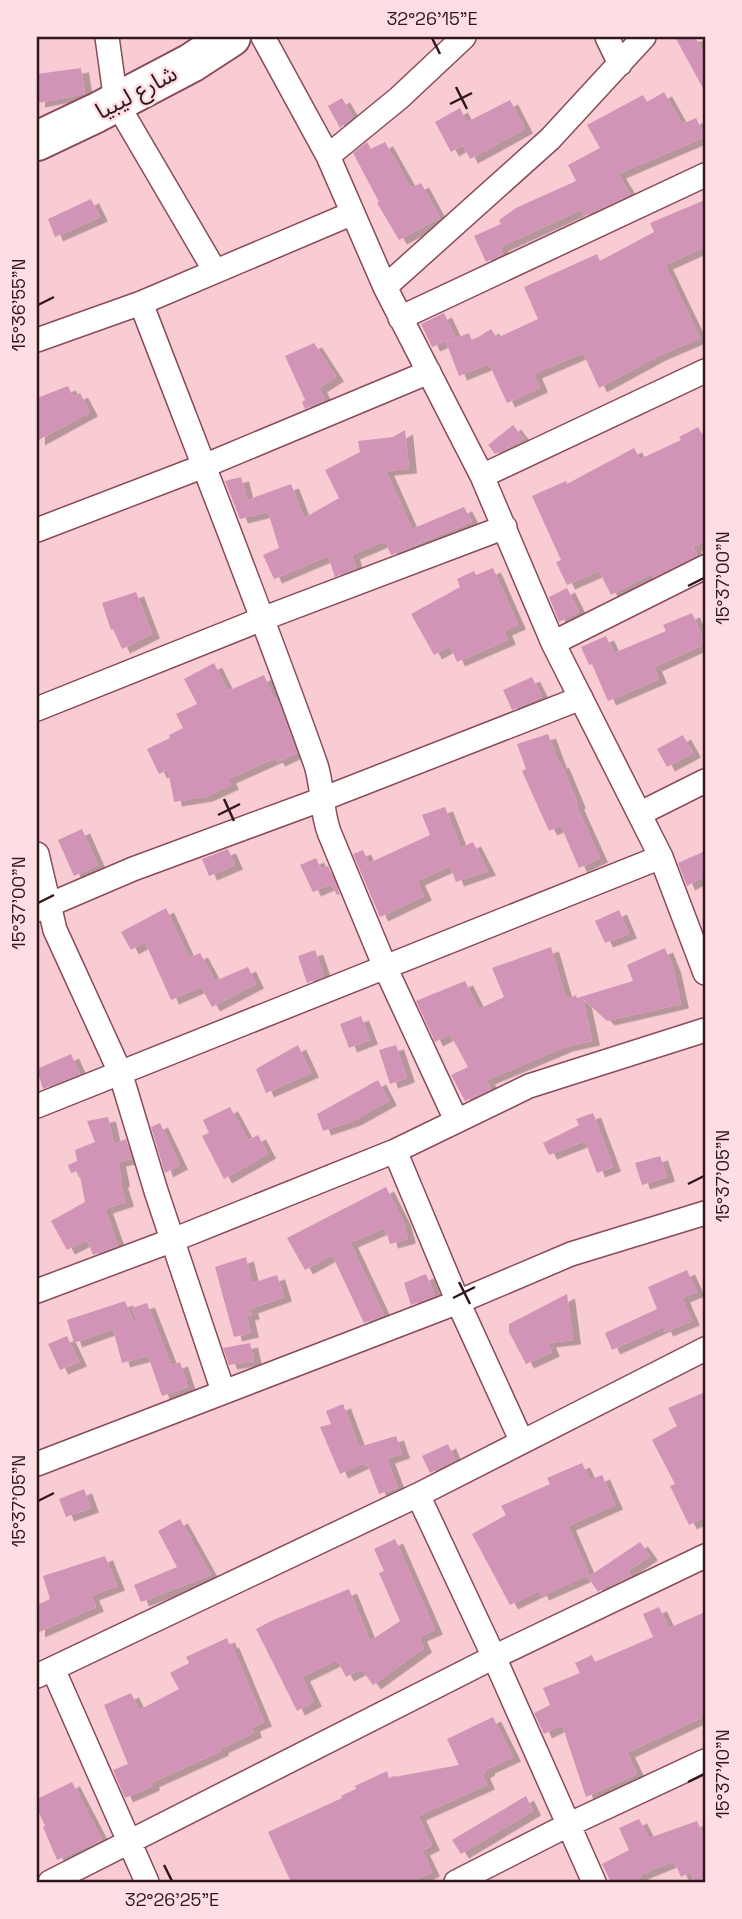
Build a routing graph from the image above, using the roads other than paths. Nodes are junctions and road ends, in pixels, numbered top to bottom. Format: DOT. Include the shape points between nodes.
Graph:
graph roads {
  1 [pos="107,37"];
  2 [pos="230,37"];
  3 [pos="262,37"];
  4 [pos="464,37"];
  5 [pos="607,37"];
  6 [pos="644,37"];
  7 [pos="620,64"];
  8 [pos="116,102"];
  9 [pos="37,141"];
  10 [pos="328,156"];
  11 [pos="705,175"];
  12 [pos="353,213"];
  13 [pos="215,271"];
  14 [pos="385,287"];
  15 [pos="141,303"];
  16 [pos="400,318"];
  17 [pos="37,340"];
  18 [pos="705,371"];
  19 [pos="429,372"];
  20 [pos="204,466"];
  21 [pos="482,476"];
  22 [pos="505,527"];
  23 [pos="37,530"];
  24 [pos="705,567"];
  25 [pos="262,619"];
  26 [pos="553,643"];
  27 [pos="581,698"];
  28 [pos="37,709"];
  29 [pos="705,781"];
  30 [pos="320,800"];
  31 [pos="641,814"];
  32 [pos="37,854"];
  33 [pos="661,857"];
  34 [pos="43,908"];
  35 [pos="385,967"];
  36 [pos="705,973"];
  37 [pos="705,1030"];
  38 [pos="120,1072"];
  39 [pos="37,1106"];
  40 [pos="456,1120"];
  41 [pos="395,1151"];
  42 [pos="705,1213"];
  43 [pos="173,1240"];
  44 [pos="37,1291"];
  45 [pos="458,1303"];
  46 [pos="705,1349"];
  47 [pos="223,1391"];
  48 [pos="522,1442"];
  49 [pos="37,1464"];
  50 [pos="418,1495"];
  51 [pos="705,1556"];
  52 [pos="494,1657"];
  53 [pos="45,1672"];
  54 [pos="705,1761"];
  55 [pos="568,1825"];
  56 [pos="130,1842"];
  57 [pos="50,1882"];
  58 [pos="147,1882"];
  59 [pos="456,1882"];
  60 [pos="594,1882"];
  1 -- 8 [label="street"];
  2 -- 8 [label="highway, شارع ليبيا"];
  3 -- 10 [label="street"];
  4 -- 10 [label="street"];
  5 -- 7 [label="street"];
  6 -- 7 [label="street"];
  7 -- 14 [label="street" via="550,139"];
  8 -- 9 [label="highway, شارع ليبيا"];
  8 -- 13 [label="street"];
  10 -- 12 [label="street"];
  11 -- 16 [label="street"];
  12 -- 13 [label="street"];
  12 -- 14 [label="street"];
  13 -- 15 [label="street"];
  14 -- 16 [label="street"];
  15 -- 17 [label="street"];
  15 -- 20 [label="street"];
  16 -- 19 [label="street"];
  18 -- 21 [label="street"];
  19 -- 20 [label="street"];
  19 -- 21 [label="street"];
  20 -- 23 [label="street"];
  20 -- 25 [label="street"];
  21 -- 22 [label="street"];
  22 -- 25 [label="street"];
  22 -- 26 [label="street"];
  24 -- 26 [label="street"];
  25 -- 28 [label="street"];
  25 -- 30 [label="street" via="317,769"];
  26 -- 27 [label="street"];
  27 -- 30 [label="street"];
  27 -- 31 [label="street"];
  29 -- 31 [label="street"];
  30 -- 34 [label="street" via="132,869"];
  30 -- 35 [label="street"];
  31 -- 33 [label="street"];
  32 -- 34 [label="street" via="44,879"];
  33 -- 35 [label="street"];
  33 -- 36 [label="street"];
  34 -- 38 [label="street"];
  35 -- 38 [label="street"];
  35 -- 40 [label="street"];
  37 -- 40 [label="street" via="539,1083"];
  38 -- 39 [label="street"];
  38 -- 43 [label="street"];
  40 -- 41 [label="street"];
  41 -- 43 [label="street"];
  41 -- 45 [label="street"];
  42 -- 45 [label="street" via="571,1254"];
  43 -- 44 [label="street"];
  43 -- 47 [label="street"];
  45 -- 47 [label="street"];
  45 -- 48 [label="street"];
  46 -- 48 [label="street"];
  47 -- 49 [label="street"];
  48 -- 50 [label="street"];
  50 -- 52 [label="street"];
  50 -- 53 [label="street"];
  51 -- 52 [label="street"];
  52 -- 55 [label="street"];
  52 -- 56 [label="street"];
  53 -- 56 [label="street"];
  54 -- 55 [label="street"];
  55 -- 59 [label="street"];
  55 -- 60 [label="street"];
  56 -- 57 [label="street"];
  56 -- 58 [label="street"];
}
